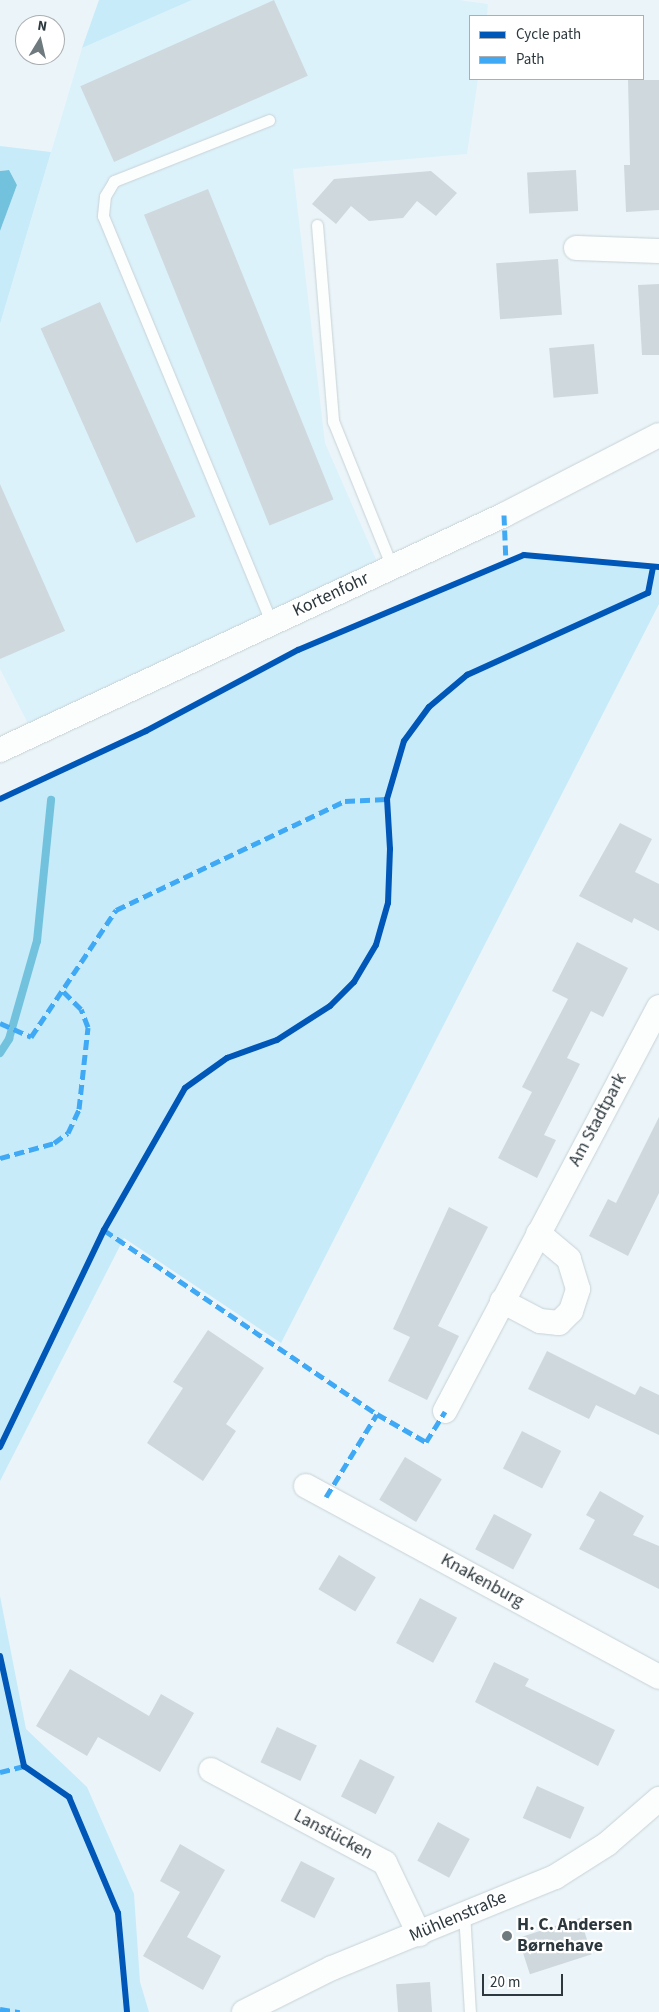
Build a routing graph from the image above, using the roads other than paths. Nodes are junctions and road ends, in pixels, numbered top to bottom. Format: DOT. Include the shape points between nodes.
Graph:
graph roads {
  1 [pos="269,120"];
  2 [pos="317,225"];
  3 [pos="576,248"];
  4 [pos="659,251"];
  5 [pos="659,435"];
  6 [pos="392,567"];
  7 [pos="272,622"];
  8 [pos="0,750"];
  9 [pos="659,1007"];
  10 [pos="538,1233"];
  11 [pos="502,1300"];
  12 [pos="444,1411"];
  13 [pos="306,1486"];
  14 [pos="659,1677"];
  15 [pos="212,1770"];
  16 [pos="659,1799"];
  17 [pos="464,1912"];
  18 [pos="419,1934"];
  19 [pos="244,2012"];
  20 [pos="470,2012"];
  1 -- 7 [label="lane" via="114,181 105,196 103,216"];
  2 -- 6 [label="lane" via="333,421"];
  3 -- 4 [label="street"];
  5 -- 6 [label="street, Kortenfohr" via="504,515"];
  6 -- 7 [label="street, Kortenfohr"];
  7 -- 8 [label="street, Kortenfohr"];
  9 -- 10 [label="street, Am Stadtpark"];
  10 -- 11 [label="street, Am Stadtpark"];
  10 -- 11 [label="street" via="569,1259 578,1289 571,1311 559,1323 540,1321"];
  11 -- 12 [label="street, Am Stadtpark"];
  13 -- 14 [label="street, Knakenburg"];
  15 -- 18 [label="street, Lanstücken" via="385,1862"];
  16 -- 17 [label="street, Mühlenstraße" via="607,1844 555,1877"];
  17 -- 18 [label="street, Mühlenstraße"];
  17 -- 20 [label="lane"];
  18 -- 19 [label="street, Mühlenstraße" via="332,1968"];
}
